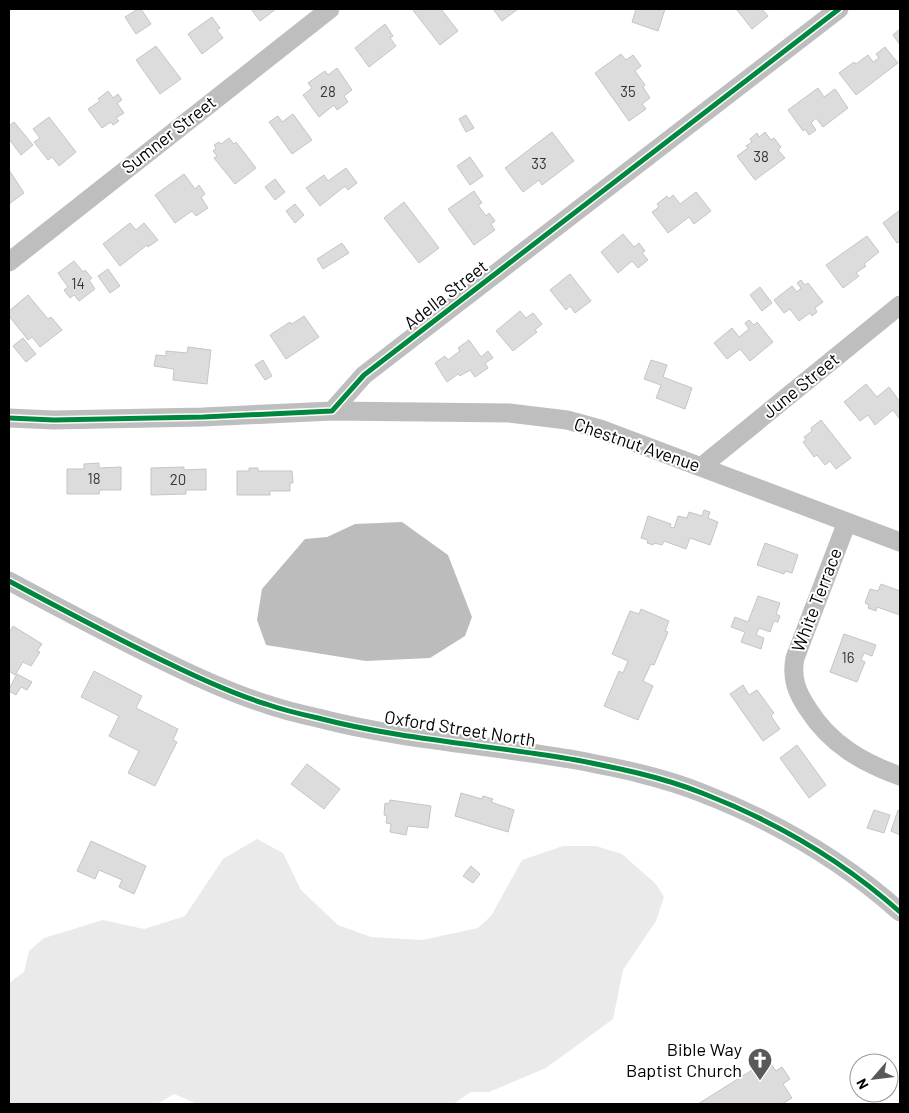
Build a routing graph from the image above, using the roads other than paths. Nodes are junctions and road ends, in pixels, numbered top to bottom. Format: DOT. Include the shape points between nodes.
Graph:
graph roads {
  1 [pos="330,9"];
  2 [pos="839,9"];
  3 [pos="9,262"];
  4 [pos="900,305"];
  5 [pos="332,412"];
  6 [pos="9,418"];
  7 [pos="701,467"];
  8 [pos="847,522"];
  9 [pos="900,542"];
  10 [pos="9,581"];
  11 [pos="900,776"];
  12 [pos="900,912"];
  1 -- 3 [label="street, Sumner Street"];
  2 -- 5 [label="street, Adella Street" via="364,375"];
  4 -- 7 [label="street, June Street"];
  5 -- 6 [label="street" via="74,420"];
  5 -- 7 [label="street, Chestnut Avenue" via="509,413 567,420"];
  7 -- 8 [label="street, Chestnut Avenue"];
  8 -- 9 [label="street, Chestnut Avenue"];
  8 -- 11 [label="street, White Terrace" via="794,658 794,680 814,718 841,746 872,765"];
  10 -- 12 [label="street, Oxford Street North" via="120,640 206,681 266,704 381,731 575,760 638,773 700,792 753,815 826,855"];
}
